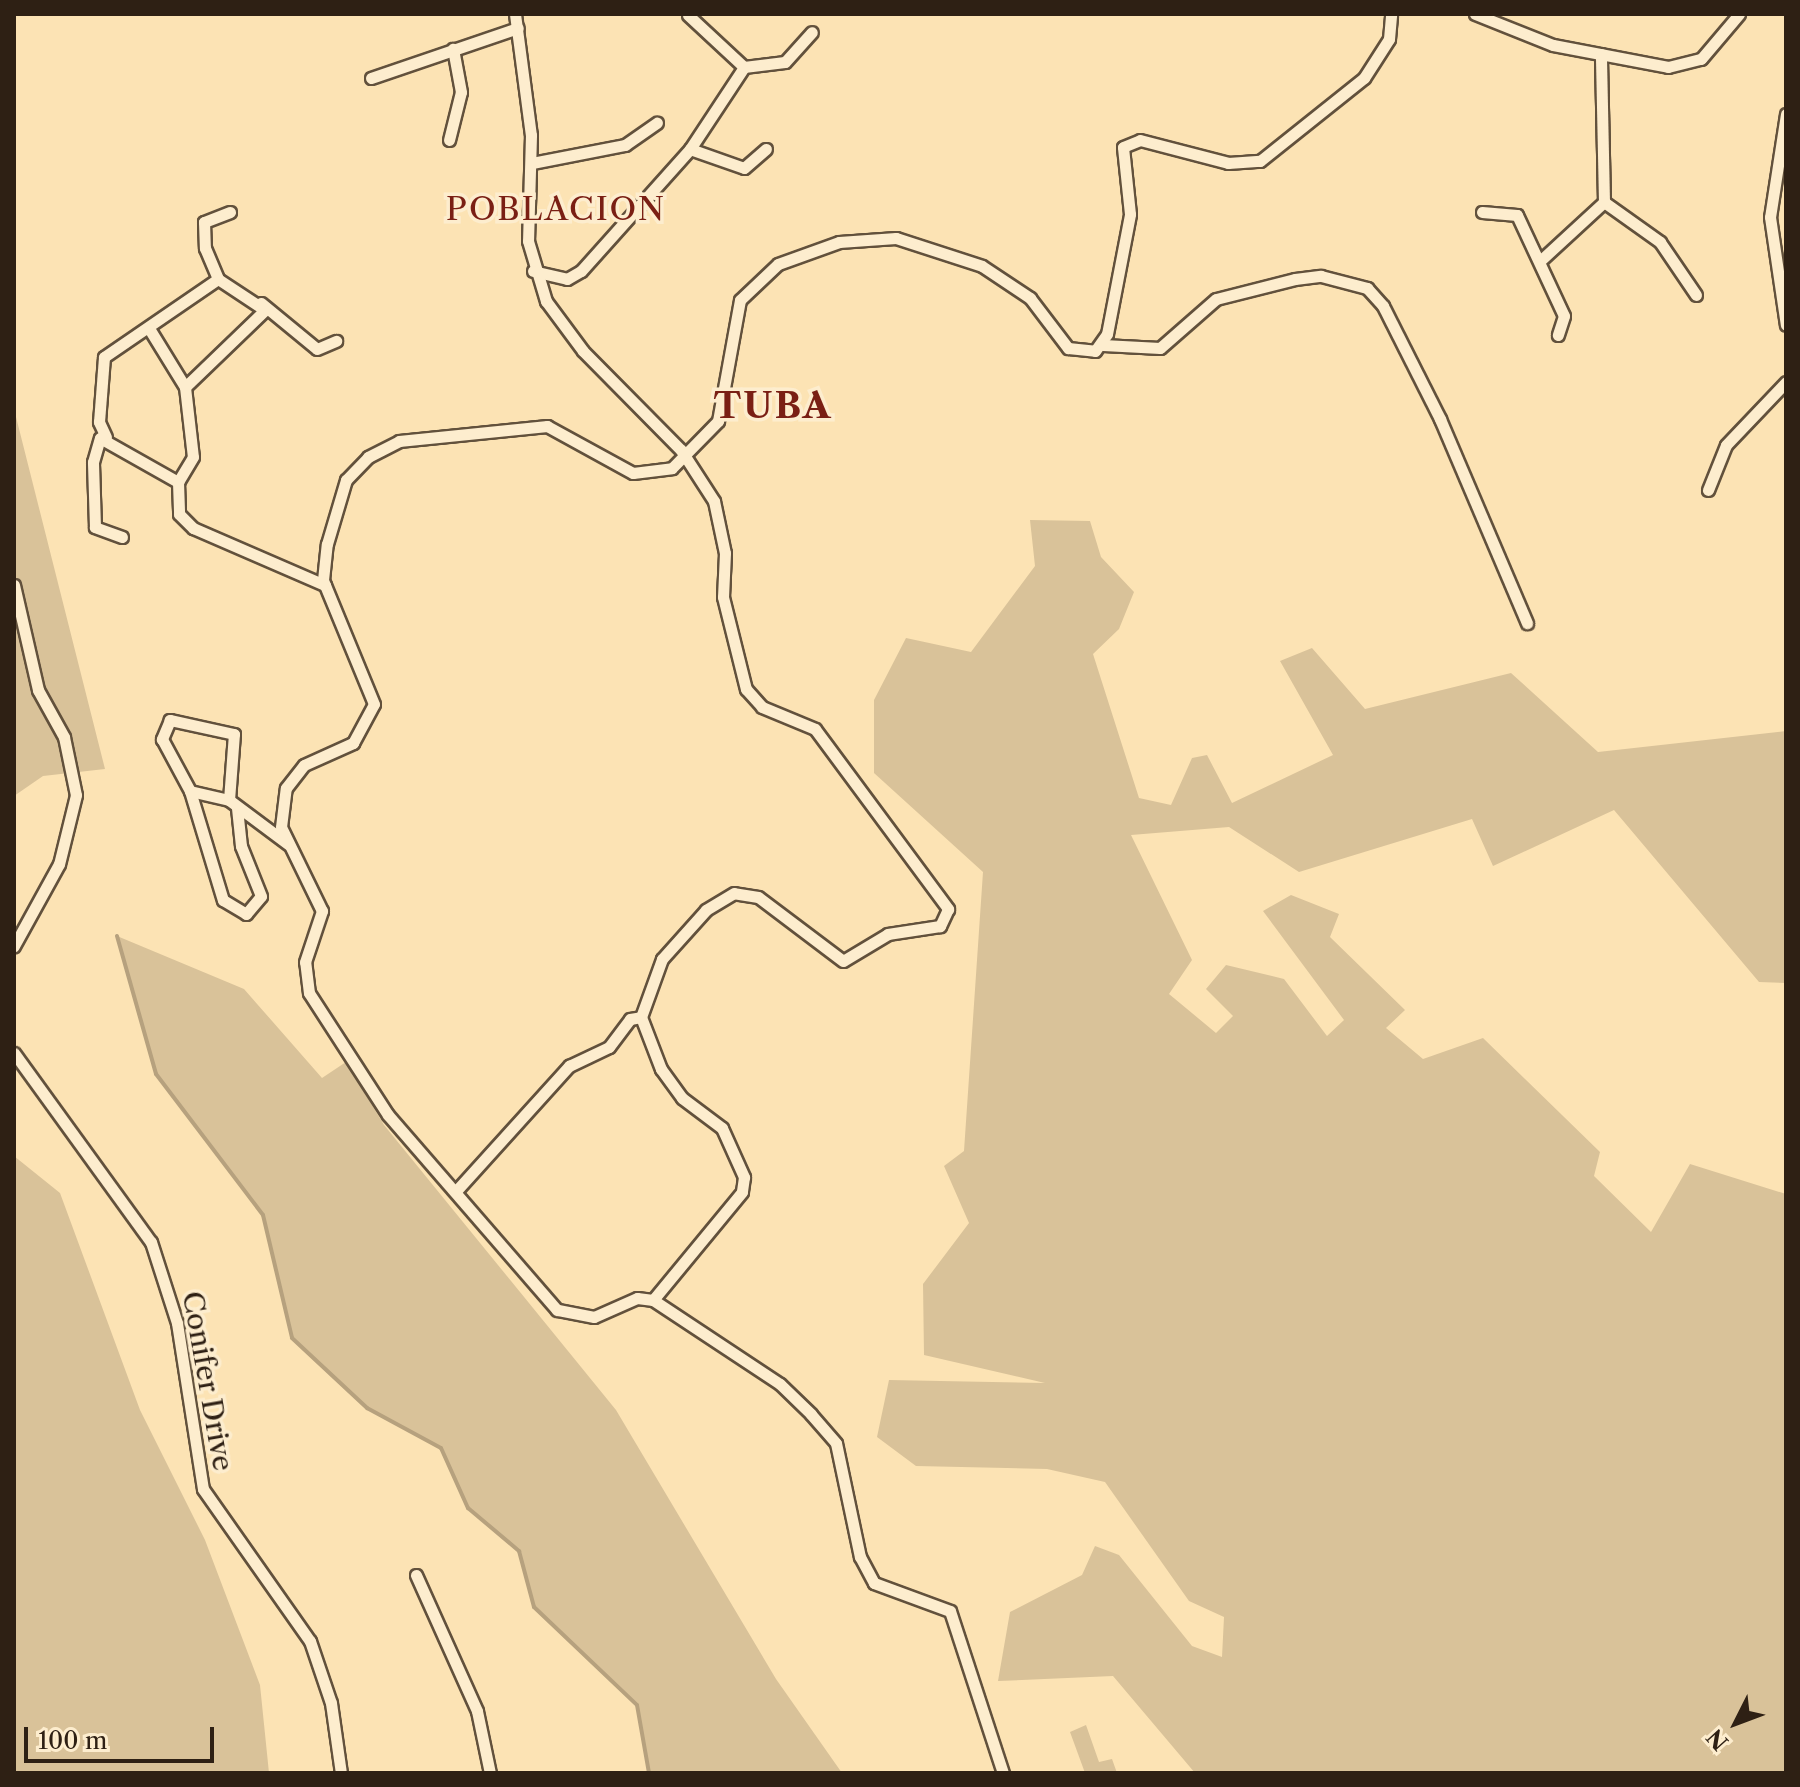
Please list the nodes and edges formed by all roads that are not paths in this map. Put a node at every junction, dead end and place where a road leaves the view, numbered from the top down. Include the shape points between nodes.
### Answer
1 (515, 14) edge
2 (1391, 14) edge
3 (1475, 14) edge
4 (1739, 14) edge
5 (688, 15) edge
6 (518, 28) junction
7 (812, 32) dead end
8 (453, 49) junction
9 (1601, 54) junction
10 (744, 67) junction
11 (371, 78) dead end
12 (1786, 114) edge
13 (657, 123) dead end
14 (449, 140) dead end
15 (690, 149) junction
16 (766, 149) dead end
17 (532, 163) junction
18 (1604, 202) junction
19 (230, 212) dead end
20 (1482, 212) dead end
21 (1541, 260) junction
22 (533, 271) junction
23 (218, 279) junction
24 (1696, 295) dead end
25 (261, 303) junction
26 (1786, 325) edge
27 (150, 330) junction
28 (1558, 335) dead end
29 (336, 341) dead end
30 (1103, 345) junction
31 (1786, 382) edge
32 (185, 387) junction
33 (106, 437) junction
34 (686, 457) junction
35 (178, 482) junction
36 (1708, 490) dead end
37 (122, 537) dead end
38 (14, 585) edge
39 (325, 585) junction
40 (1527, 623) dead end
41 (190, 791) junction
42 (233, 803) junction
43 (288, 844) junction
44 (14, 946) edge
45 (641, 1017) junction
46 (14, 1053) edge
47 (456, 1191) junction
48 (653, 1300) junction
49 (416, 1575) dead end
50 (341, 1773) edge
51 (490, 1773) edge
52 (1003, 1773) edge

1 - 6 street
2 - 30 street via 1389,39 1364,78 1260,161 1228,163 1140,140 1123,147 1130,214
3 - 9 street via 1553,45
4 - 9 street via 1693,64 1647,65
5 - 10 street
6 - 8 street
6 - 17 street
7 - 10 street via 785,62
8 - 11 street
8 - 14 street via 461,92
9 - 18 street
10 - 15 street
12 - 26 street via 1770,217
13 - 17 street via 625,145
15 - 16 street via 744,168
15 - 22 street via 581,271 567,279
17 - 22 street
18 - 21 street
18 - 24 street via 1660,242
19 - 23 street via 210,217 202,229
20 - 21 street via 1517,215
21 - 28 street via 1564,316
22 - 34 street via 568,333
23 - 25 street
23 - 27 street
25 - 29 street via 317,349
25 - 32 street via 263,314
27 - 32 street
27 - 33 street via 104,357 99,422
30 - 34 street via 1084,353 1068,348 1030,298 982,266 896,238 839,242 778,264 740,300 730,327 723,405 712,432
30 - 40 street via 1160,348 1216,299 1295,279 1321,276 1367,288 1383,306 1440,419
31 - 36 street via 1726,445
32 - 35 street via 193,457
33 - 35 street
33 - 37 street via 96,444 93,462 95,527
34 - 39 street via 658,472 633,473 547,426 399,441 368,457 346,480 327,544
34 - 45 street via 719,513 723,597 746,689 762,707 815,729 948,909 940,926 888,934 843,961 758,897 726,895 662,959
35 - 39 street via 187,524
38 - 44 street via 38,690 64,737 76,795 59,864
39 - 43 street via 374,704 353,743 293,775 282,807
41 - 42 street
41 - 42 street via 162,739 164,726 177,718 234,734
41 - 42 street via 223,900 246,914 261,896 241,846
42 - 43 street
43 - 47 street via 320,895 305,962 309,993 388,1115
45 - 47 street via 630,1019 609,1047 569,1066
45 - 48 street via 670,1083 722,1128 744,1165 742,1192
46 - 50 street, Conifer Drive via 151,1242 177,1323 203,1489 310,1641 331,1703
47 - 48 street via 557,1310 594,1317 637,1298
48 - 52 street via 780,1384 836,1443 867,1573 881,1588 950,1611
49 - 51 street via 477,1711

